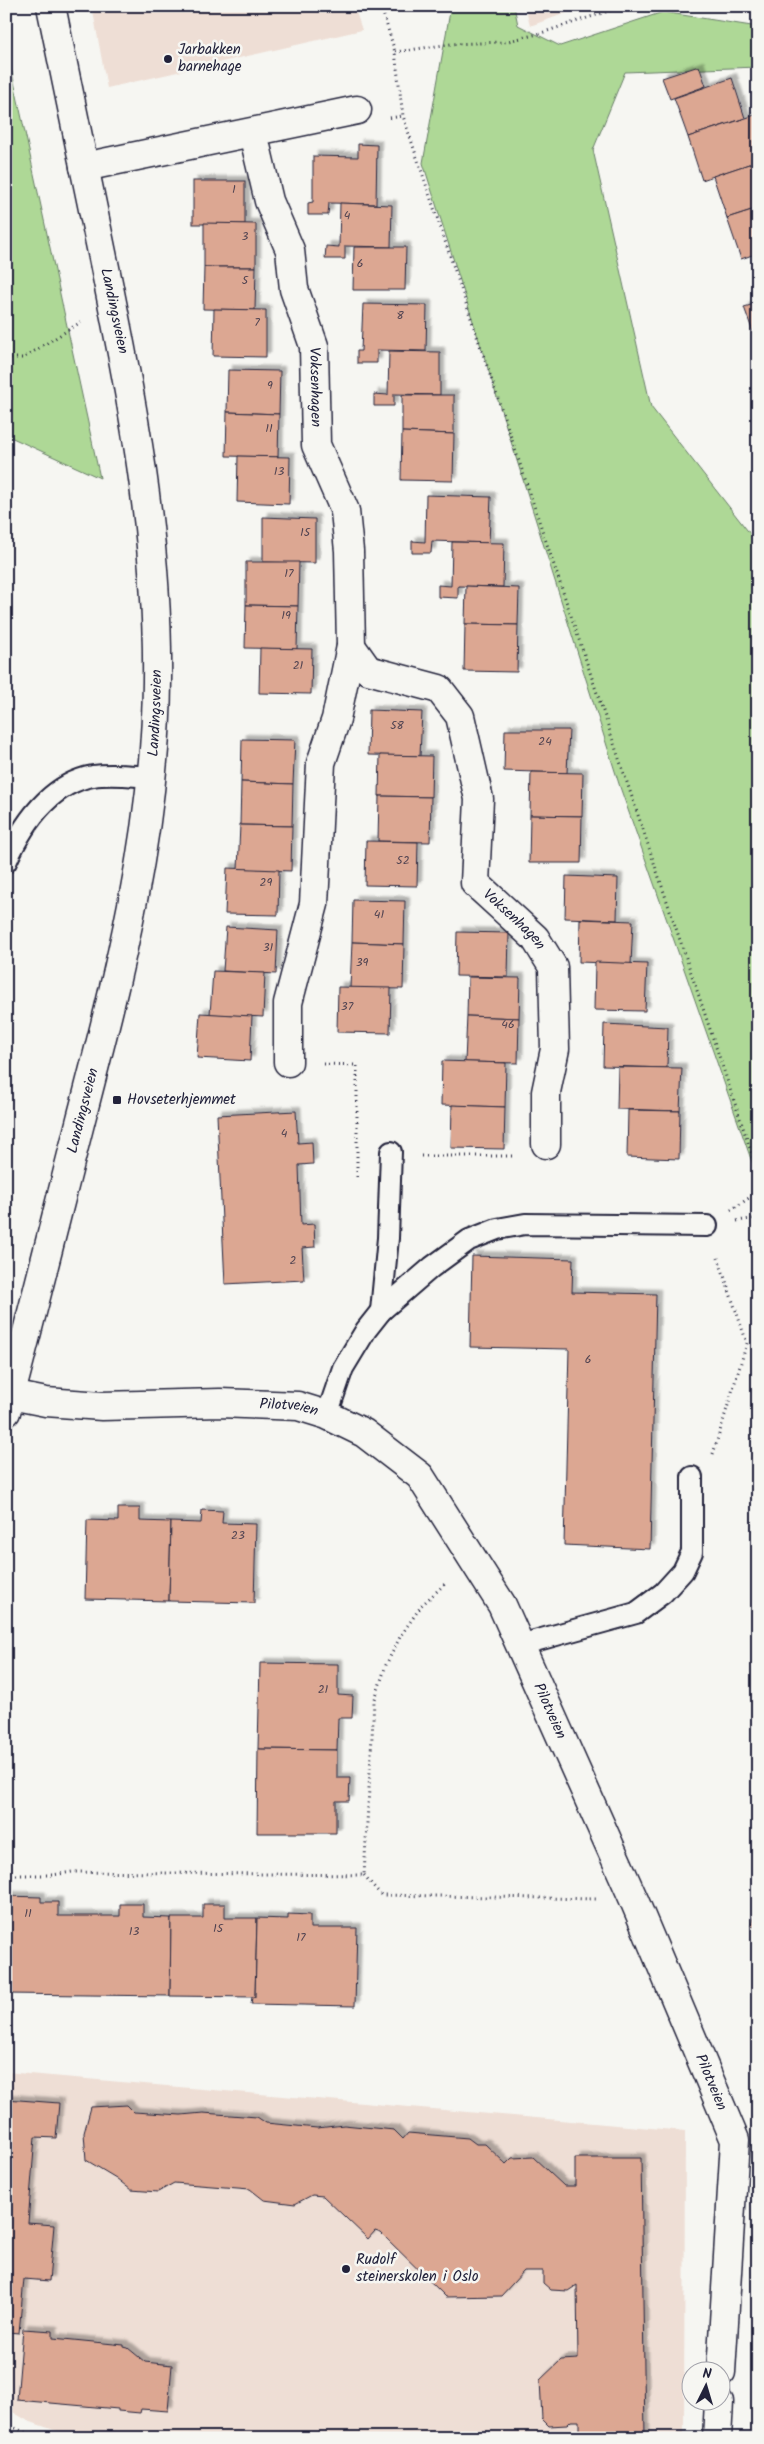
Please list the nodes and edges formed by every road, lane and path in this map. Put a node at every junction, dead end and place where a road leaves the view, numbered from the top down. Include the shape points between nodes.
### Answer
1 (51, 6) edge
2 (381, 6) edge
3 (624, 6) edge
4 (715, 6) edge
5 (758, 8) edge
6 (395, 52) junction
7 (357, 110) dead end
8 (403, 116) junction
9 (386, 118) dead end
10 (253, 132) junction
11 (84, 167) junction
12 (86, 319) dead end
13 (6, 358) edge
14 (351, 646) junction
15 (151, 777) junction
16 (6, 862) edge
17 (288, 1062) joint
18 (546, 1144) dead end
19 (391, 1152) dead end
20 (415, 1156) dead end
21 (496, 1156) dead end
22 (758, 1172) edge
23 (357, 1184) dead end
24 (707, 1226) joint
25 (381, 1311) junction
26 (8, 1404) edge
27 (327, 1416) junction
28 (692, 1477) joint
29 (474, 1561) junction
30 (520, 1644) junction
31 (6, 1875) edge
32 (364, 1875) junction
33 (634, 1900) junction
34 (722, 2362) edge
35 (718, 2412) edge
36 (6, 2424) edge
37 (38, 2438) edge
38 (717, 2438) edge

1 - 11 street, Landingsveien
2 - 6 path
3 - 6 path via 504,42 451,44
4 - 5 path
6 - 8 path
7 - 10 street
8 - 9 path
8 - 22 path
10 - 11 street
10 - 14 street, Voksenhagen via 270,201 290,250 294,289 314,346 316,445 345,511
11 - 15 street, Landingsveien via 124,362 150,526 158,679
12 - 13 path via 23,358
14 - 17 street, Voksenhagen via 336,719 321,763 314,904 288,1003
14 - 18 street, Voksenhagen via 368,670 439,688 460,716 479,799 475,883 535,938 554,967 555,1049 546,1092
15 - 16 lane via 94,776 71,783 49,797 19,832
15 - 26 street, Landingsveien via 146,830 125,941
17 - 23 path via 357,1065
19 - 25 lane
20 - 21 path
24 - 25 lane via 525,1224 497,1229 469,1240
24 - 28 path via 747,1343 712,1457
25 - 27 lane via 343,1368
26 - 27 street, Pilotveien via 264,1403 298,1406
27 - 29 street, Pilotveien via 364,1433 420,1476
28 - 30 lane via 692,1552 683,1571 663,1593 636,1613
29 - 30 street, Pilotveien via 502,1605
29 - 32 path via 422,1605 386,1665 374,1702
30 - 33 street, Pilotveien
31 - 32 path via 72,1872
32 - 33 path via 381,1895
33 - 34 street, Pilotveien via 735,2140
35 - 38 street
36 - 37 path

